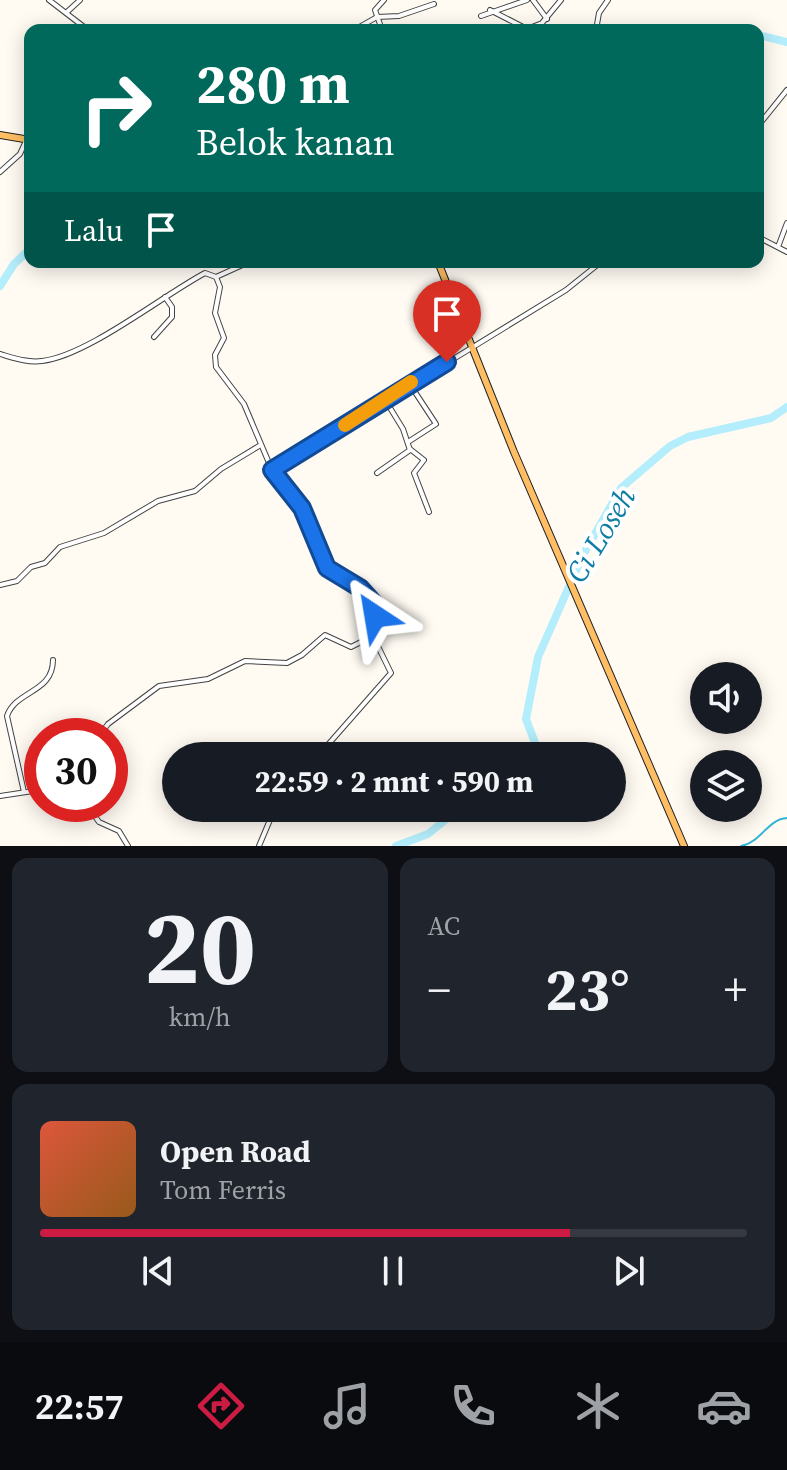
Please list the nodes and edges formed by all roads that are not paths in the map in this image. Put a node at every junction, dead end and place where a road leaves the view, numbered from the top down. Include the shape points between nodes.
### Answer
1 (49, 0) edge
2 (80, 0) edge
3 (384, 0) edge
4 (530, 0) edge
5 (561, 0) edge
6 (608, 0) edge
7 (434, 4) dead end
8 (490, 10) junction
9 (66, 12) junction
10 (481, 16) dead end
11 (377, 17) junction
12 (547, 19) junction
13 (81, 24) edge
14 (365, 24) edge
15 (380, 24) edge
16 (516, 24) edge
17 (536, 24) edge
18 (597, 24) edge
19 (787, 90) edge
20 (764, 119) edge
21 (0, 135) edge
22 (24, 137) edge
23 (24, 146) edge
24 (0, 172) edge
25 (787, 223) edge
26 (764, 240) edge
27 (778, 247) junction
28 (787, 252) edge
29 (236, 268) edge
30 (440, 268) edge
31 (594, 268) edge
32 (216, 277) junction
33 (165, 297) junction
34 (154, 337) dead end
35 (472, 348) junction
36 (0, 354) edge
37 (409, 383) junction
38 (384, 398) junction
39 (408, 442) junction
40 (259, 446) junction
41 (410, 449) junction
42 (272, 470) junction
43 (377, 473) dead end
44 (429, 512) dead end
45 (0, 585) edge
46 (371, 637) junction
47 (53, 660) dead end
48 (116, 718) edge
49 (330, 742) edge
50 (24, 792) joint
51 (0, 796) edge
52 (99, 822) edge
53 (269, 822) edge
54 (128, 846) edge
55 (259, 846) edge
56 (684, 846) edge

1 - 9 street
2 - 9 street
3 - 11 street via 375,10
4 - 8 street
4 - 12 street
5 - 12 street
6 - 18 street
7 - 11 street
8 - 10 street
8 - 16 street
9 - 13 street
11 - 14 street
11 - 15 street
12 - 17 street
19 - 20 street
21 - 22 main road
23 - 24 street
25 - 27 street
26 - 27 street
27 - 28 street
29 - 32 street
30 - 35 main road
31 - 35 street
32 - 33 street via 205,273
32 - 40 street via 220,287 215,313 224,338 215,355 216,367 244,404
33 - 34 street via 172,317
33 - 36 street via 47,361
35 - 37 street
35 - 56 main road
37 - 38 street
37 - 39 street via 436,424
38 - 39 street
38 - 42 street
39 - 41 street
40 - 42 street
40 - 45 street via 195,491 158,501 104,533 60,547 17,581
41 - 43 street
41 - 44 street via 424,460 414,473
42 - 46 street via 302,508 327,568 372,598 377,607
46 - 48 street via 351,647 325,635 287,663 245,661 208,679 159,686
46 - 49 street via 391,673
47 - 50 street via 46,682 16,702 7,716
50 - 51 street
52 - 54 street via 119,831
53 - 55 street

